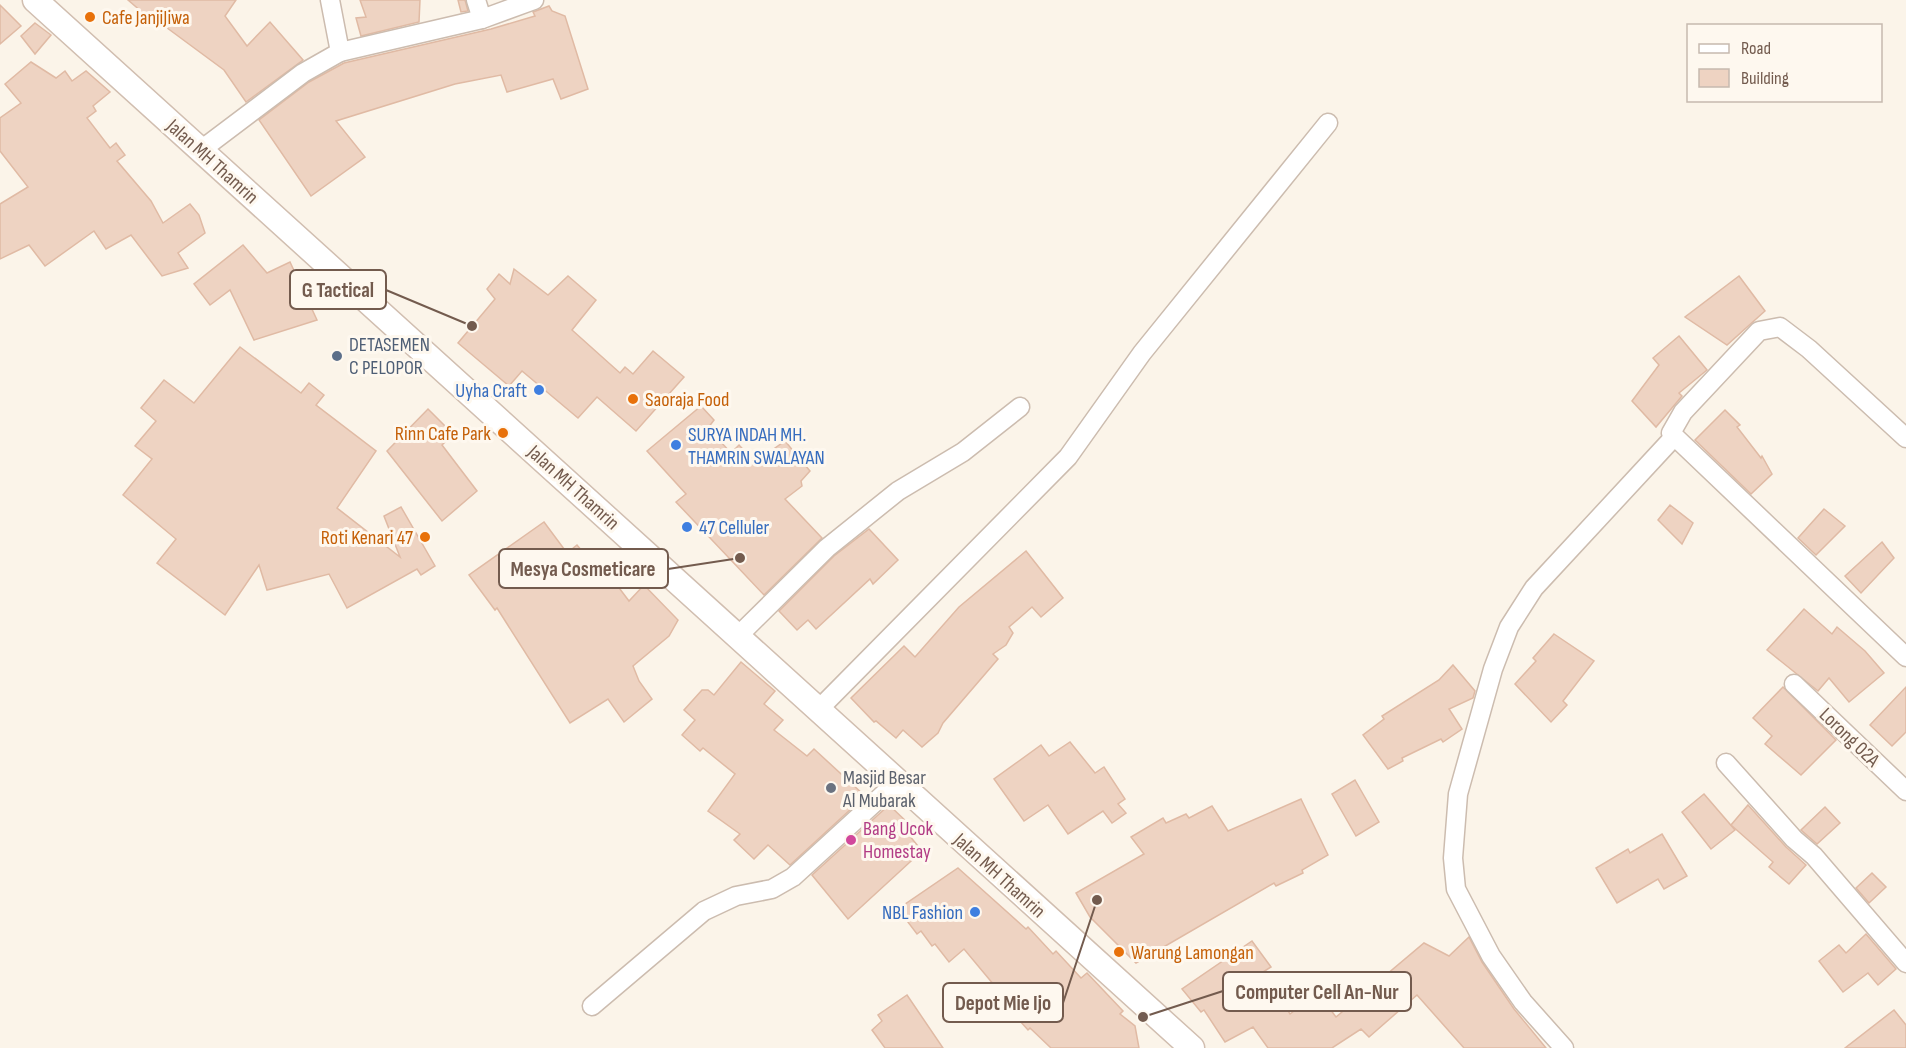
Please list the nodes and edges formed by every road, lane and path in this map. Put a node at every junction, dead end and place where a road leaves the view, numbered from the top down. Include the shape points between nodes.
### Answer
1 (35, 0) edge
2 (330, 0) edge
3 (476, 0) edge
4 (534, 0) edge
5 (482, 19) junction
6 (340, 52) junction
7 (1328, 123) dead end
8 (201, 150) junction
9 (1020, 407) dead end
10 (1673, 438) junction
11 (1906, 438) edge
12 (738, 636) junction
13 (1906, 657) edge
14 (1794, 684) dead end
15 (818, 710) junction
16 (1726, 763) dead end
17 (897, 782) junction
18 (1906, 791) edge
19 (1906, 963) edge
20 (592, 1006) dead end
21 (1192, 1048) edge
22 (1564, 1048) edge

1 - 8 main road, Jalan MH Thamrin
2 - 6 street
3 - 5 street
4 - 5 street
5 - 6 street
6 - 8 street via 303,73
7 - 15 street via 1142,353 1068,457
8 - 12 main road, Jalan MH Thamrin
9 - 12 street via 963,453 898,491 836,541
10 - 11 street via 1672,429 1683,412 1759,331 1772,327 1780,327 1809,348
10 - 13 street
10 - 22 street via 1534,588 1509,627 1493,669 1458,795 1453,875 1456,890 1523,1002
12 - 15 main road, Jalan MH Thamrin
14 - 18 street, Lorong 02A
15 - 17 main road, Jalan MH Thamrin
16 - 19 street via 1814,856
17 - 20 street via 793,877 772,889 736,896 704,911
17 - 21 main road, Jalan MH Thamrin

